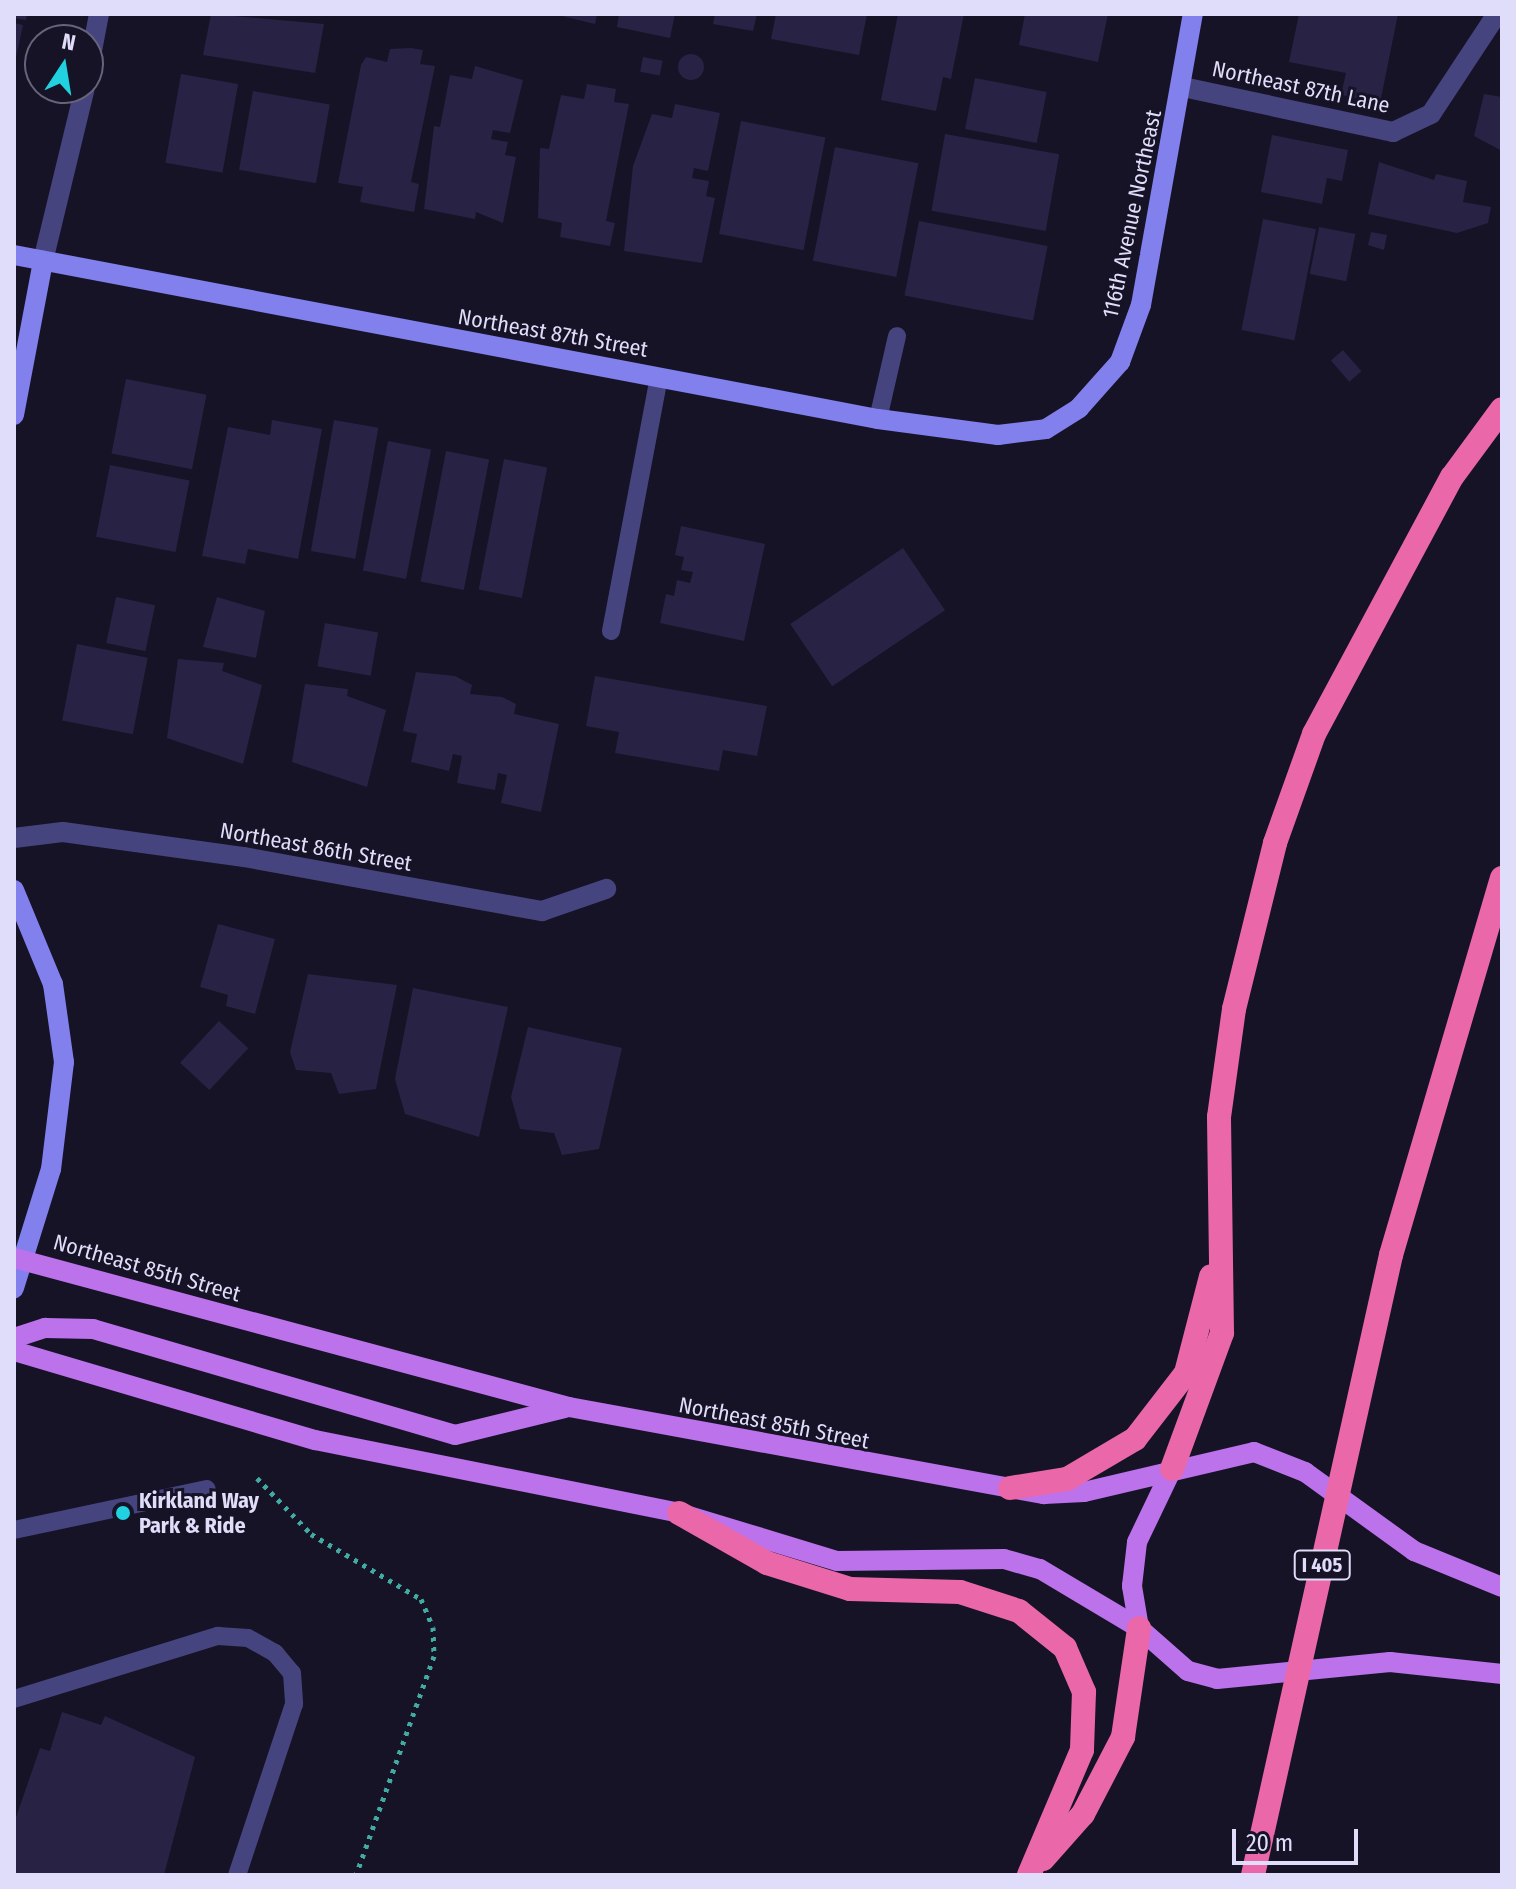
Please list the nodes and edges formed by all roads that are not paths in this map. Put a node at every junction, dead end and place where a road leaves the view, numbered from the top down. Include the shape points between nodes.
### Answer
1 (1193, 14) edge
2 (1497, 14) edge
3 (1183, 87) junction
4 (81, 104) edge
5 (14, 255) edge
6 (43, 261) junction
7 (897, 336) dead end
8 (659, 377) junction
9 (1079, 408) joint
10 (1502, 409) edge
11 (14, 415) edge
12 (878, 419) junction
13 (611, 631) dead end
14 (14, 838) edge
15 (1502, 878) edge
16 (606, 889) dead end
17 (14, 890) edge
18 (1222, 1223) junction
19 (20, 1258) edge
20 (14, 1288) edge
21 (14, 1338) edge
22 (14, 1351) edge
23 (569, 1407) junction
24 (1172, 1469) junction
25 (1010, 1488) junction
26 (207, 1489) dead end
27 (679, 1513) junction
28 (14, 1530) edge
29 (1502, 1587) edge
30 (1139, 1628) junction
31 (1502, 1674) edge
32 (14, 1699) edge
33 (1030, 1873) edge
34 (237, 1875) edge
35 (1253, 1875) edge

1 - 3 street, 116th Avenue Northeast
2 - 3 street, Northeast 87th Lane via 1431,114 1393,132
3 - 9 street, 116th Avenue Northeast via 1141,305 1120,362
4 - 6 street
5 - 6 street, Northeast 87th Street
6 - 8 street, Northeast 87th Street
6 - 11 street
7 - 12 lane
8 - 12 street, Northeast 87th Street
8 - 13 lane
9 - 12 street, Northeast 87th Street via 1046,429 998,435
10 - 18 highway via 1452,477 1314,734 1275,843 1234,1009 1219,1117
14 - 16 street, Northeast 86th Street via 63,832 244,857 542,911
15 - 35 highway, I 405, bridge via 1391,1255
17 - 19 street via 53,984 64,1062 51,1169
18 - 24 highway via 1222,1333
18 - 25 highway via 1201,1328 1186,1373 1164,1407 1103,1461 1067,1479
19 - 20 street
19 - 23 main road, Northeast 85th Street
21 - 23 main road via 45,1328 93,1329 455,1435
22 - 27 main road via 423,1466
23 - 25 main road, Northeast 85th Street
24 - 25 main road, Northeast 85th Street via 1084,1492
24 - 29 main road, Northeast 85th Street via 1229,1453 1285,1460 1414,1551
24 - 30 main road via 1137,1542 1132,1586
26 - 28 lane
27 - 30 main road via 837,1561 1004,1559 1040,1569
27 - 33 highway via 767,1563 850,1589 960,1592 1019,1611 1065,1648 1084,1692 1082,1750
30 - 31 main road via 1188,1671 1217,1679 1390,1662
30 - 33 highway via 1123,1737 1083,1814
32 - 34 lane via 218,1636 248,1638 275,1653 292,1673 294,1704

